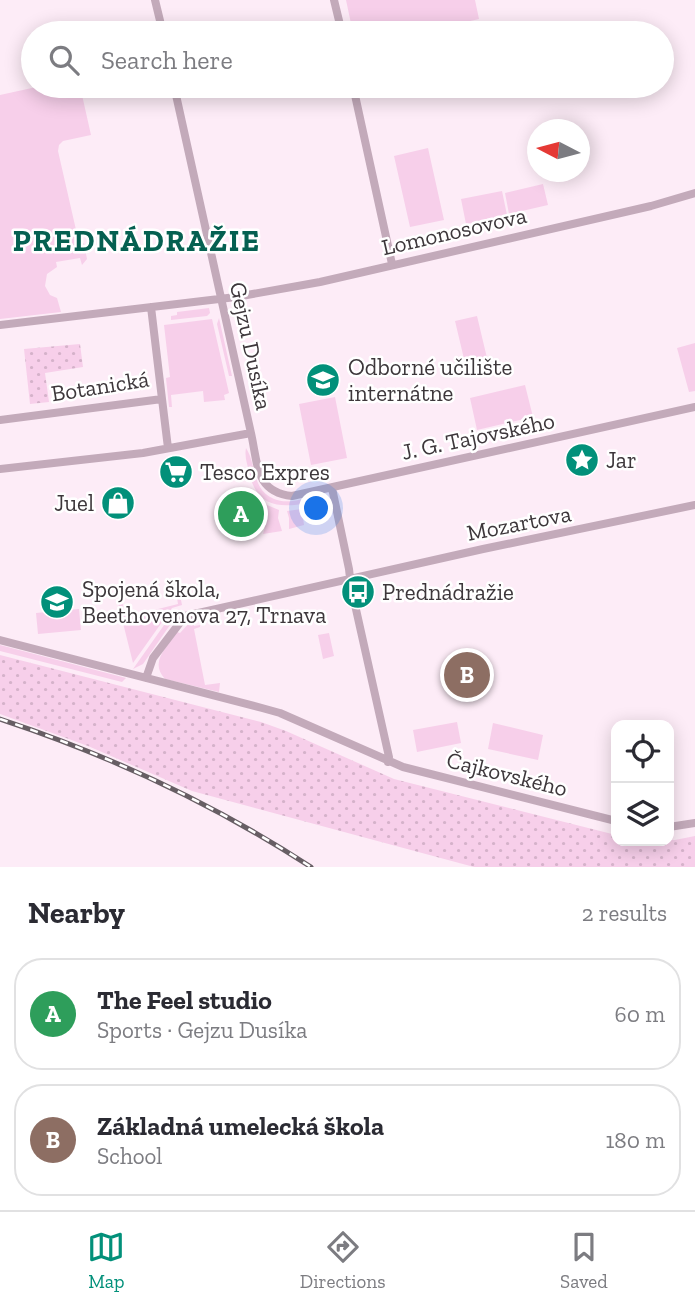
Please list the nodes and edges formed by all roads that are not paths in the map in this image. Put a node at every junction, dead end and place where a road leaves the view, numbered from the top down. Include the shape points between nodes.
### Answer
1 (155, 0) edge
2 (334, 0) edge
3 (160, 21) edge
4 (338, 21) edge
5 (177, 98) edge
6 (356, 98) edge
7 (695, 193) edge
8 (392, 264) junction
9 (220, 299) junction
10 (152, 307) junction
11 (0, 325) edge
12 (162, 400) junction
13 (695, 407) edge
14 (0, 420) edge
15 (251, 433) junction
16 (168, 448) junction
17 (0, 469) edge
18 (332, 488) junction
19 (269, 489) joint
20 (695, 505) edge
21 (350, 578) junction
22 (0, 640) edge
23 (146, 678) junction
24 (384, 737) junction
25 (376, 756) junction
26 (388, 762) junction
27 (611, 820) edge
28 (695, 823) edge
29 (674, 826) edge

1 - 3 street
2 - 4 street
5 - 9 street, Gejzu Dusíka
6 - 8 street
7 - 8 street, Lomonosovova
8 - 9 street, Lomonosovova
9 - 10 street
9 - 15 street, Gejzu Dusíka
10 - 11 street
10 - 12 street, Botanická
12 - 14 street, Botanická
12 - 16 street
13 - 18 street, J. G. Tajovského
15 - 16 street
15 - 19 street, Gejzu Dusíka via 261,476
16 - 17 street
18 - 19 street, J. G. Tajovského via 292,496
18 - 21 street
20 - 21 street, Mozartova
21 - 23 street, Mozartova via 182,618 153,658
21 - 24 street
22 - 23 street, Čajkovského
23 - 25 street, Čajkovského via 280,713
24 - 25 street
24 - 26 street
25 - 26 street, Čajkovského
26 - 27 street, Čajkovského
28 - 29 street

